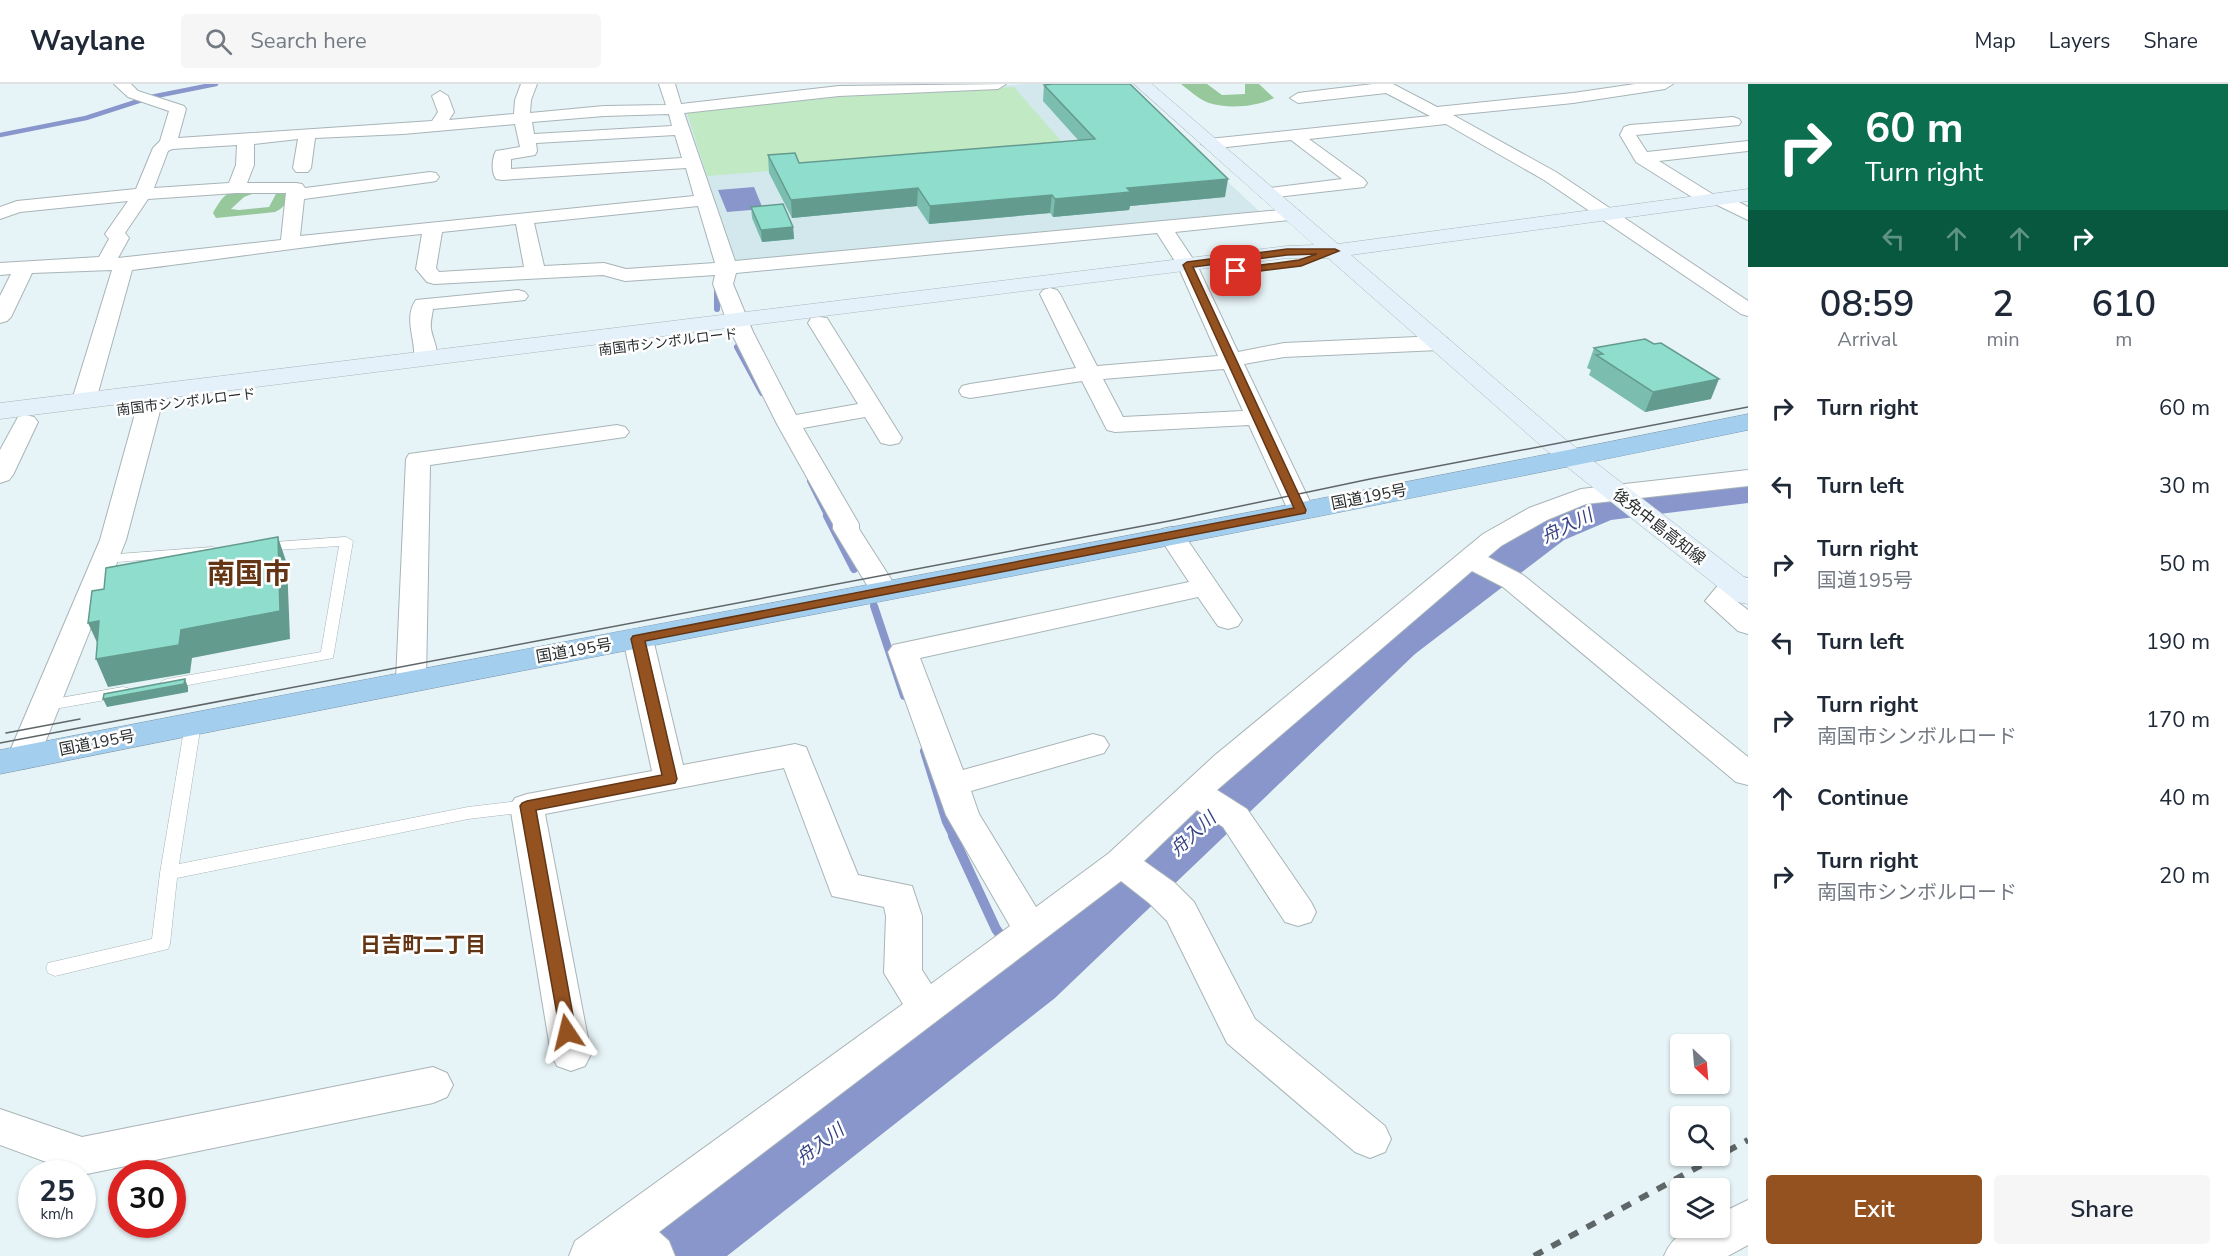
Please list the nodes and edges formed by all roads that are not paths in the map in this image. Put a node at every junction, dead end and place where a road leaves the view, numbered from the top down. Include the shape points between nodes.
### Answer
1 (122, 84) edge
2 (529, 84) edge
3 (667, 84) edge
4 (998, 84) edge
5 (1142, 84) edge
6 (1665, 84) edge
7 (1385, 86) edge
8 (1634, 86) edge
9 (440, 96) dead end
10 (1298, 98) dead end
11 (676, 109) junction
12 (1441, 115) junction
13 (523, 118) junction
14 (1740, 119) edge
15 (438, 125) junction
16 (683, 130) junction
17 (307, 133) junction
18 (1294, 135) junction
19 (527, 139) junction
20 (246, 140) junction
21 (168, 144) junction
22 (1209, 144) junction
23 (1748, 146) edge
24 (1642, 158) junction
25 (693, 162) junction
26 (302, 168) dead end
27 (430, 177) dead end
28 (236, 189) junction
29 (1267, 193) junction
30 (143, 194) junction
31 (295, 195) junction
32 (1748, 195) edge
33 (1714, 199) junction
34 (706, 200) junction
35 (0, 213) edge
36 (1602, 213) junction
37 (1748, 214) edge
38 (1292, 215) junction
39 (524, 218) junction
40 (434, 227) junction
41 (1164, 228) junction
42 (291, 243) junction
43 (1335, 251) junction
44 (114, 264) junction
45 (25, 267) junction
46 (727, 268) junction
47 (0, 269) edge
48 (1190, 271) junction
49 (536, 272) junction
50 (1748, 293) edge
51 (1050, 294) junction
52 (1726, 295) junction
53 (518, 296) dead end
54 (1748, 310) edge
55 (0, 317) edge
56 (819, 323) junction
57 (740, 326) junction
58 (1439, 343) junction
59 (425, 358) junction
60 (1231, 361) junction
61 (1091, 373) junction
62 (970, 391) dead end
63 (151, 399) junction
64 (84, 400) junction
65 (870, 409) junction
66 (0, 411) edge
67 (1258, 417) junction
68 (26, 422) junction
69 (1748, 422) edge
70 (789, 424) junction
71 (0, 425) edge
72 (617, 432) dead end
73 (890, 438) dead end
74 (1571, 458) junction
75 (0, 475) edge
76 (1748, 478) edge
77 (1625, 501) junction
78 (1300, 510) junction
79 (1171, 536) junction
80 (105, 559) junction
81 (1471, 559) junction
82 (1206, 587) junction
83 (1743, 588) edge
84 (884, 590) junction
85 (1228, 620) dead end
86 (1748, 625) edge
87 (638, 639) junction
88 (411, 680) junction
89 (155, 686) edge
90 (132, 690) edge
91 (43, 706) junction
92 (193, 724) junction
93 (1093, 744) dead end
94 (12, 760) edge
95 (1748, 774) edge
96 (670, 779) junction
97 (952, 786) junction
98 (1195, 792) junction
99 (527, 806) junction
100 (1121, 862) junction
101 (169, 873) junction
102 (1298, 912) dead end
103 (1031, 930) junction
104 (55, 968) dead end
105 (927, 1008) junction
106 (572, 1054) dead end
107 (433, 1085) dead end
108 (0, 1127) edge
109 (1370, 1139) dead end
110 (1748, 1221) edge
111 (640, 1244) edge
112 (591, 1256) edge
113 (1686, 1256) edge

1 - 21 street via 130,92 179,110
2 - 13 street via 522,93
3 - 11 street
4 - 11 street via 839,91
5 - 22 street, 後免中島高知線
6 - 8 street
7 - 10 street
7 - 12 street
8 - 12 street
9 - 15 street via 446,112
11 - 13 street
11 - 16 street
12 - 18 street
12 - 36 street via 1550,176
13 - 15 street
13 - 19 street
14 - 24 street via 1630,130 1628,135
15 - 17 street
16 - 19 street
16 - 25 street
17 - 20 street
17 - 26 street
18 - 22 street
18 - 29 street via 1358,183
19 - 25 street via 530,151 502,155 502,175
20 - 21 street
20 - 28 street via 245,165
21 - 30 street via 161,148
22 - 29 street, 後免中島高知線
23 - 24 street
24 - 33 street
25 - 34 street
27 - 31 street
28 - 30 street
28 - 31 street via 296,188
29 - 38 street, 後免中島高知線
30 - 35 street via 17,207
30 - 44 street via 115,234 119,238
31 - 42 street
32 - 33 street
33 - 36 street
33 - 37 street
34 - 39 street
34 - 46 street
36 - 43 street
36 - 52 street
38 - 41 street
38 - 43 street, 後免中島高知線
39 - 40 street
39 - 49 street
40 - 42 street
40 - 49 street via 426,269 434,278
41 - 46 street
41 - 48 street
42 - 44 street
43 - 48 street, 南国市シンボルロード via 1287,252
43 - 48 street, 南国市シンボルロード via 1301,263
43 - 58 street, 後免中島高知線
44 - 45 street
44 - 64 street
45 - 47 street
45 - 55 street
46 - 49 street via 625,275 604,268
46 - 57 street via 723,284
48 - 51 street, 南国市シンボルロード
48 - 57 street, 南国市シンボルロード
48 - 60 street
50 - 52 street
51 - 56 street, 南国市シンボルロード
51 - 61 street
52 - 54 street
53 - 59 street via 423,304 420,329 426,346
56 - 57 street, 南国市シンボルロード
56 - 65 street
57 - 59 street, 南国市シンボルロード
57 - 63 street, 南国市シンボルロード
57 - 70 street
58 - 60 street via 1284,350
58 - 74 street, 後免中島高知線
59 - 63 street, 南国市シンボルロード
60 - 61 street
60 - 67 street
61 - 62 street
61 - 67 street via 1115,425
63 - 64 street, 南国市シンボルロード
63 - 68 street, 南国市シンボルロード
63 - 80 street
64 - 66 street, 南国市シンボルロード
65 - 70 street
65 - 73 street
67 - 78 street
68 - 71 street, 南国市シンボルロード
68 - 75 street
69 - 74 highway, 国道195号
70 - 84 street
72 - 88 street via 418,459
74 - 77 street, 後免中島高知線
74 - 78 highway, 国道195号
76 - 77 street
77 - 81 street via 1581,497 1538,514 1492,540
77 - 83 street, 後免中島高知線
78 - 79 highway, 国道195号
79 - 82 street
79 - 84 highway, 国道195号
80 - 89 lane via 346,541 328,655
80 - 91 street
81 - 95 street via 1513,581
81 - 98 street
82 - 85 street
82 - 97 street via 903,652
83 - 86 street via 1719,601
84 - 87 highway, 国道195号
87 - 88 highway, 国道195号
87 - 96 street
88 - 92 highway, 国道195号
90 - 91 lane
91 - 94 street
92 - 94 highway, 国道195号
92 - 101 lane
93 - 97 street
96 - 99 street
96 - 105 street via 795,755 845,886 900,896 904,916 903,973
97 - 103 street via 963,815
98 - 100 street
98 - 102 street via 1235,818
99 - 101 lane via 468,813
99 - 106 street
100 - 103 street
100 - 109 street via 1180,912 1240,1031
101 - 104 lane via 161,944
103 - 105 street
105 - 111 street
107 - 108 street via 82,1156
110 - 113 street
111 - 112 street

